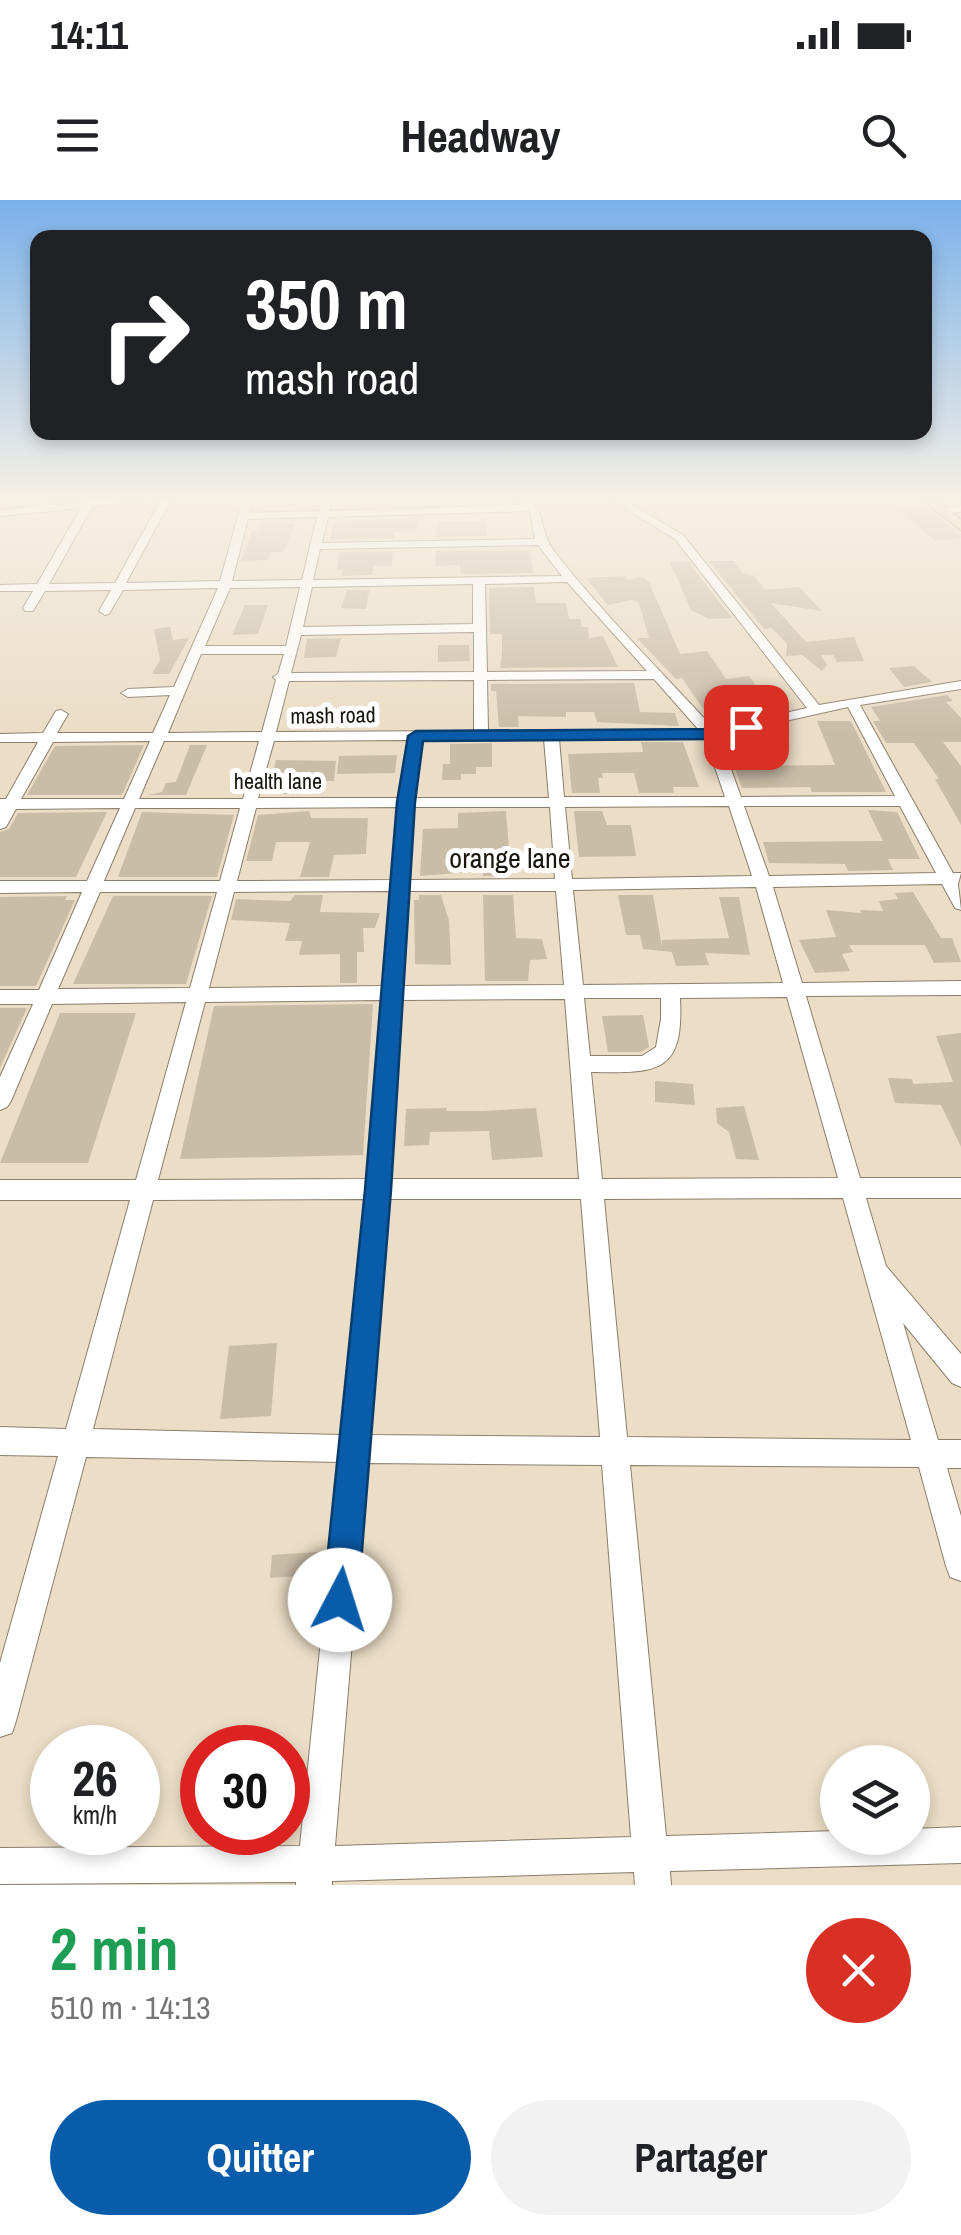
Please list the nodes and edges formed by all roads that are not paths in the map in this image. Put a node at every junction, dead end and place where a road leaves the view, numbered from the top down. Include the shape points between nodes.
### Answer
1 (48, 577) edge
2 (125, 577) edge
3 (227, 577) edge
4 (308, 577) edge
5 (710, 577) edge
6 (570, 579) joint
7 (479, 581) junction
8 (306, 583) junction
9 (225, 585) junction
10 (120, 586) junction
11 (0, 588) edge
12 (42, 588) junction
13 (29, 608) dead end
14 (105, 612) dead end
15 (480, 628) junction
16 (292, 641) junction
17 (195, 650) junction
18 (658, 675) junction
19 (480, 676) junction
20 (280, 677) junction
21 (954, 686) edge
22 (177, 691) junction
23 (128, 693) dead end
24 (852, 702) junction
25 (961, 704) edge
26 (817, 712) junction
27 (62, 714) dead end
28 (481, 734) junction
29 (711, 734) junction
30 (551, 735) junction
31 (416, 736) junction
32 (0, 738) edge
33 (48, 738) junction
34 (158, 738) junction
35 (264, 738) junction
36 (906, 801) junction
37 (406, 802) junction
38 (556, 802) junction
39 (735, 802) junction
40 (246, 803) junction
41 (5, 804) edge
42 (129, 804) junction
43 (0, 824) edge
44 (954, 878) edge
45 (763, 882) junction
46 (224, 885) junction
47 (401, 885) junction
48 (564, 885) junction
49 (0, 887) edge
50 (92, 887) junction
51 (961, 904) edge
52 (961, 988) edge
53 (791, 990) junction
54 (670, 992) junction
55 (574, 993) junction
56 (391, 995) junction
57 (0, 997) edge
58 (44, 998) junction
59 (194, 998) junction
60 (580, 1064) junction
61 (0, 1101) edge
62 (850, 1188) junction
63 (961, 1188) edge
64 (591, 1189) junction
65 (0, 1190) edge
66 (143, 1190) junction
67 (378, 1190) junction
68 (873, 1266) junction
69 (961, 1374) edge
70 (0, 1441) edge
71 (74, 1445) junction
72 (354, 1449) junction
73 (614, 1452) junction
74 (928, 1454) junction
75 (961, 1454) edge
76 (961, 1566) edge
77 (0, 1721) edge
78 (961, 1844) edge
79 (0, 1866) edge
80 (652, 1868) edge
81 (315, 1874) edge

1 - 12 street
2 - 10 street
3 - 9 street
4 - 8 street
5 - 26 street
6 - 7 street
6 - 18 street
7 - 8 street
7 - 15 street
8 - 9 street
8 - 16 street
9 - 10 street
9 - 17 street
10 - 12 street
10 - 14 street
11 - 12 street
12 - 13 street
15 - 16 street
15 - 19 street
16 - 17 street
16 - 20 street
17 - 22 street
18 - 19 street
18 - 29 street
19 - 20 street
19 - 28 street
20 - 35 street
21 - 24 street, mash road
21 - 25 street
22 - 23 street
22 - 34 street
24 - 26 street, mash road
24 - 36 street
26 - 29 street, mash road
27 - 33 street
28 - 30 street, mash road
28 - 31 street, mash road
29 - 30 street, mash road
29 - 39 street
30 - 38 street
31 - 35 street, mash road
31 - 37 street
32 - 33 street, mash road
33 - 34 street, mash road
33 - 41 street
34 - 35 street, mash road
34 - 42 street
35 - 40 street
36 - 39 street, health lane
36 - 44 street
37 - 38 street, health lane
37 - 40 street, health lane
37 - 47 street
38 - 39 street, health lane
38 - 48 street
39 - 45 street
40 - 42 street, health lane
40 - 46 street
41 - 42 street, health lane
41 - 43 street
42 - 50 street
44 - 45 street, orange lane
44 - 51 street
45 - 48 street, orange lane
45 - 53 street
46 - 47 street, orange lane
46 - 50 street, orange lane
46 - 59 street
47 - 48 street, orange lane
47 - 56 street
48 - 55 street
49 - 50 street, orange lane
50 - 58 street
52 - 53 street
53 - 54 street
53 - 62 street
54 - 55 street
54 - 60 street via 672,1034 663,1056 647,1063
55 - 56 street
55 - 60 street
56 - 59 street
56 - 67 street
57 - 58 street
58 - 59 street
58 - 61 street
59 - 66 street
60 - 64 street
62 - 63 street
62 - 64 street
62 - 68 street
64 - 67 street
64 - 73 street
65 - 66 street
66 - 67 street
66 - 71 street
67 - 72 street
68 - 69 street
68 - 74 street
70 - 71 street
71 - 72 street
71 - 77 street
72 - 73 street
72 - 81 street
73 - 74 street
73 - 80 street
74 - 75 street
74 - 76 street
78 - 80 street
79 - 81 street
80 - 81 street

